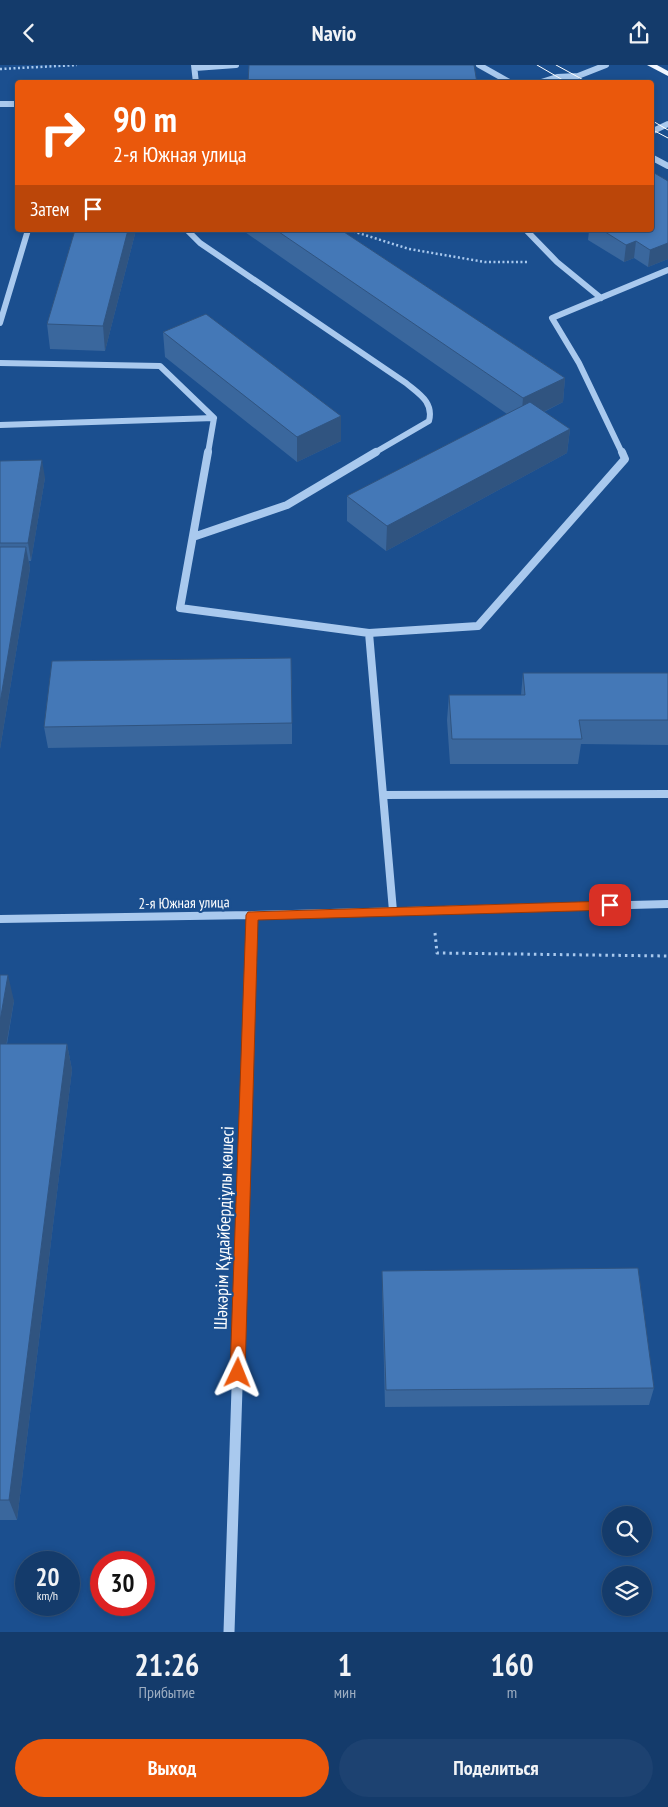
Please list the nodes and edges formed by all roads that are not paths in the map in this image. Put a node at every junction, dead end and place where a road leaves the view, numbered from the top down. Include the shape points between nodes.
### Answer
1 (236, 65) edge
2 (479, 65) edge
3 (606, 65) edge
4 (651, 65) edge
5 (194, 67) edge
6 (668, 74) edge
7 (196, 80) edge
8 (506, 80) edge
9 (548, 80) edge
10 (0, 104) edge
11 (15, 104) edge
12 (668, 124) edge
13 (654, 131) edge
14 (654, 159) edge
15 (668, 167) edge
16 (27, 232) edge
17 (189, 232) edge
18 (528, 232) edge
19 (668, 270) edge
20 (4, 298) edge
21 (601, 298) junction
22 (0, 323) edge
23 (0, 363) edge
24 (214, 418) junction
25 (0, 425) edge
26 (193, 537) junction
27 (369, 633) junction
28 (668, 794) edge
29 (383, 795) junction
30 (668, 904) edge
31 (393, 911) junction
32 (252, 915) junction
33 (0, 919) edge
34 (229, 1632) edge

1 - 5 street
2 - 8 street
3 - 9 street via 578,77
4 - 6 main road
5 - 7 lane
10 - 11 street
12 - 13 street
14 - 15 street
16 - 20 street
17 - 26 street via 200,243 406,383 432,408 429,421 287,505
18 - 21 street via 557,262
19 - 21 street
20 - 22 street
21 - 27 street via 552,318 579,363 624,459 478,626
23 - 24 street via 160,366
24 - 25 street
24 - 26 street
26 - 27 street via 180,608
27 - 29 street
28 - 29 street
29 - 31 street
30 - 31 street, 2-я Южная улица
31 - 32 street, 2-я Южная улица
32 - 33 street, 2-я Южная улица
32 - 34 street, Шәкәрім Құдайбердіұлы көшесі

